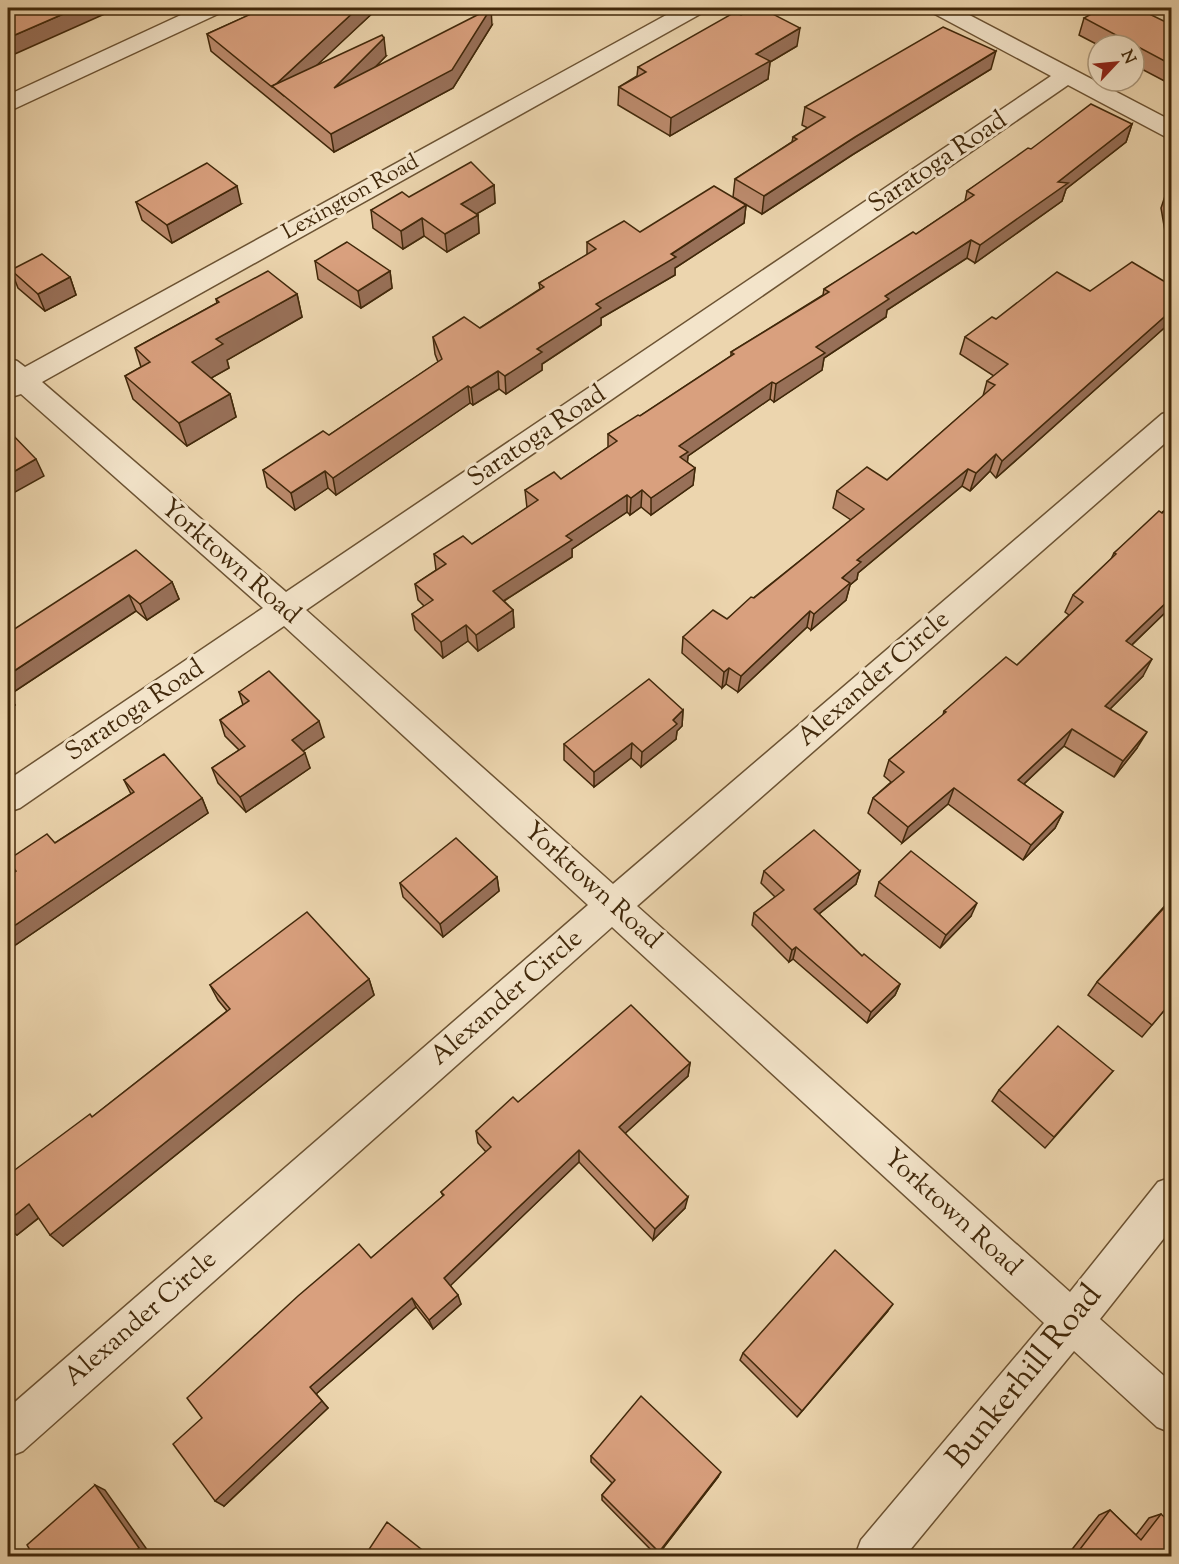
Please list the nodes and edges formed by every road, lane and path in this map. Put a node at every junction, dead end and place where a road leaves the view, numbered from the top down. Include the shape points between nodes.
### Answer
1 (212, 8) edge
2 (694, 8) edge
3 (941, 8) edge
4 (1066, 76) junction
5 (8, 103) edge
6 (1172, 131) edge
7 (13, 379) edge
8 (1172, 421) edge
9 (284, 609) junction
10 (8, 798) edge
11 (613, 905) junction
12 (1172, 1196) edge
13 (1072, 1322) junction
14 (1172, 1412) edge
15 (8, 1436) edge
16 (877, 1557) edge

1 - 5 street
2 - 7 street, Lexington Road
3 - 4 street
4 - 6 street
4 - 9 street, Saratoga Road
7 - 9 street, Yorktown Road
8 - 11 street, Alexander Circle
9 - 10 street, Saratoga Road
9 - 11 street, Yorktown Road
11 - 13 street, Yorktown Road
11 - 15 street, Alexander Circle
12 - 13 street, Bunkerhill Road
13 - 14 street, Yorktown Road
13 - 16 street, Bunkerhill Road

